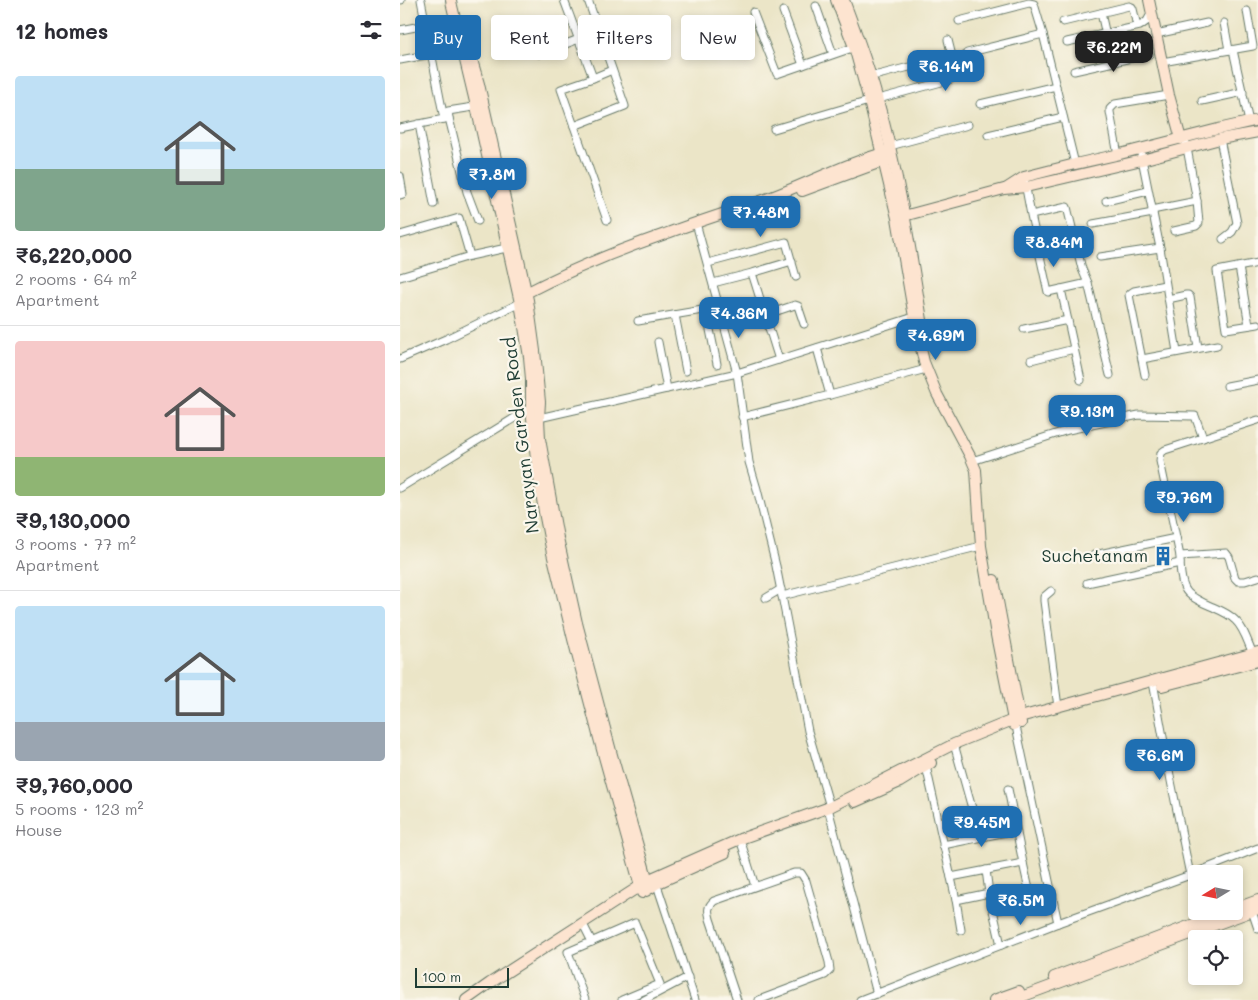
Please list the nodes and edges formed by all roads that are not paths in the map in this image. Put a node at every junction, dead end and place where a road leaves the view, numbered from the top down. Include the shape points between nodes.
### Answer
1 (422, 0) edge
2 (451, 0) edge
3 (456, 0) edge
4 (564, 0) edge
5 (588, 0) edge
6 (836, 0) edge
7 (844, 0) edge
8 (1149, 0) edge
9 (816, 6) dead end
10 (783, 11) dead end
11 (1246, 11) dead end
12 (753, 12) dead end
13 (1101, 13) junction
14 (1152, 14) junction
15 (424, 15) edge
16 (959, 22) dead end
17 (1063, 22) dead end
18 (1208, 23) dead end
19 (1224, 23) dead end
20 (1136, 26) junction
21 (415, 27) edge
22 (400, 30) edge
23 (1106, 33) junction
24 (1043, 34) junction
25 (1156, 34) junction
26 (578, 36) edge
27 (948, 40) dead end
28 (1067, 42) dead end
29 (857, 46) junction
30 (1231, 50) junction
31 (834, 54) junction
32 (967, 54) dead end
33 (1149, 54) dead end
34 (952, 56) junction
35 (415, 57) edge
36 (400, 60) edge
37 (433, 60) edge
38 (587, 60) edge
39 (1112, 62) junction
40 (1162, 62) junction
41 (803, 65) junction
42 (612, 70) junction
43 (1074, 71) dead end
44 (871, 74) junction
45 (593, 78) junction
46 (1056, 86) junction
47 (1243, 92) junction
48 (1169, 95) junction
49 (874, 100) junction
50 (1202, 101) dead end
51 (980, 104) dead end
52 (480, 106) junction
53 (1063, 117) junction
54 (446, 119) junction
55 (1253, 121) edge
56 (419, 124) junction
57 (968, 125) dead end
58 (574, 126) junction
59 (400, 128) edge
60 (774, 129) dead end
61 (1258, 132) edge
62 (988, 135) dead end
63 (1220, 139) junction
64 (1184, 142) junction
65 (888, 154) junction
66 (1141, 154) junction
67 (1118, 155) junction
68 (1075, 164) junction
69 (400, 176) edge
70 (1025, 182) junction
71 (1148, 191) junction
72 (400, 195) edge
73 (1106, 201) dead end
74 (1197, 201) junction
75 (434, 204) dead end
76 (1153, 212) junction
77 (1031, 215) junction
78 (901, 217) junction
79 (606, 220) dead end
80 (478, 221) dead end
81 (1093, 224) dead end
82 (697, 226) junction
83 (1174, 230) dead end
84 (400, 235) edge
85 (1223, 239) dead end
86 (512, 247) junction
87 (1160, 248) junction
88 (470, 256) junction
89 (1100, 257) dead end
90 (792, 261) junction
91 (708, 263) junction
92 (1258, 263) edge
93 (1239, 267) junction
94 (752, 273) junction
95 (400, 277) edge
96 (796, 277) dead end
97 (713, 283) junction
98 (1088, 283) junction
99 (1165, 285) junction
100 (1061, 289) junction
101 (523, 298) junction
102 (1168, 299) junction
103 (720, 307) junction
104 (706, 310) junction
105 (674, 315) junction
106 (765, 315) junction
107 (914, 317) junction
108 (1068, 320) junction
109 (638, 321) dead end
110 (804, 324) dead end
111 (1258, 324) edge
112 (1249, 325) junction
113 (1024, 329) dead end
114 (658, 342) dead end
115 (1217, 344) dead end
116 (817, 348) junction
117 (1198, 348) junction
118 (1074, 349) junction
119 (1177, 352) junction
120 (400, 359) edge
121 (1142, 359) junction
122 (779, 360) junction
123 (1031, 360) dead end
124 (718, 364) dead end
125 (926, 369) junction
126 (686, 371) dead end
127 (737, 373) junction
128 (1110, 375) dead end
129 (1145, 375) dead end
130 (1081, 380) dead end
131 (1258, 380) edge
132 (1227, 386) dead end
133 (667, 389) junction
134 (830, 395) junction
135 (536, 405) junction
136 (742, 417) junction
137 (539, 418) junction
138 (1258, 420) edge
139 (1203, 438) junction
140 (975, 460) junction
141 (400, 488) edge
142 (1176, 538) junction
143 (981, 546) junction
144 (1094, 554) dead end
145 (1180, 560) junction
146 (1258, 577) edge
147 (1087, 583) dead end
148 (1051, 590) dead end
149 (781, 592) junction
150 (766, 598) dead end
151 (1256, 656) edge
152 (1154, 685) junction
153 (1058, 706) junction
154 (1017, 724) junction
155 (955, 747) junction
156 (926, 766) junction
157 (1008, 790) dead end
158 (829, 810) junction
159 (1016, 830) junction
160 (980, 837) junction
161 (741, 842) junction
162 (944, 845) junction
163 (1258, 848) edge
164 (1023, 863) junction
165 (1188, 865) edge
166 (1215, 865) edge
167 (986, 870) junction
168 (1188, 876) edge
169 (951, 877) junction
170 (648, 885) junction
171 (755, 886) junction
172 (989, 893) junction
173 (956, 900) junction
174 (1254, 906) edge
175 (993, 911) junction
176 (1204, 920) edge
177 (1058, 923) junction
178 (585, 928) junction
179 (1258, 929) edge
180 (961, 930) dead end
181 (592, 942) junction
182 (1001, 945) junction
183 (688, 977) junction
184 (876, 994) junction
185 (470, 1000) edge
186 (585, 1000) edge
187 (622, 1000) edge
188 (644, 1000) edge
189 (696, 1000) edge
190 (737, 1000) edge
191 (759, 1000) edge
192 (860, 1000) edge
193 (994, 1000) edge
194 (1013, 1000) edge

1 - 15 street
2 - 52 street, Narayan Garden Road
3 - 52 street, Narayan Garden Road via 479,84
4 - 26 street
5 - 42 street
6 - 29 street
7 - 29 street
8 - 14 street
9 - 31 street
10 - 41 street
11 - 30 street via 1253,46
12 - 41 street via 777,74
13 - 17 street
13 - 20 street via 1132,7
13 - 23 street
14 - 20 street via 1144,24
14 - 25 street
16 - 24 street via 1032,3
18 - 25 street
19 - 30 street
20 - 23 street
21 - 22 street
23 - 28 street
23 - 39 street
24 - 32 street
24 - 46 street
25 - 40 street
27 - 34 street
29 - 31 street
29 - 44 street
29 - 49 street
30 - 40 street
30 - 47 street
31 - 41 street
33 - 39 street
34 - 44 street via 878,76
34 - 49 street via 956,72 952,79
35 - 36 street
37 - 54 street
38 - 45 street
39 - 43 street
40 - 48 street
42 - 45 street
42 - 58 street via 624,106
44 - 49 street
45 - 58 street via 561,89
46 - 51 street
46 - 53 street
47 - 50 street
47 - 55 street
48 - 64 street
48 - 67 street via 1112,106 1110,112
49 - 60 street
49 - 65 street
52 - 54 street via 448,111
52 - 86 street, Narayan Garden Road
53 - 62 street
53 - 68 street
54 - 56 street
54 - 80 street
55 - 64 street via 1218,129
56 - 59 street
56 - 75 street
57 - 65 street
58 - 79 street
61 - 63 street
63 - 64 street
63 - 85 street via 1236,223 1232,232
64 - 66 street
64 - 74 street
65 - 78 street
65 - 82 street via 772,203
66 - 67 street
66 - 70 street
66 - 71 street
67 - 68 street
68 - 70 street
69 - 72 street via 404,194
70 - 77 street
70 - 78 street
71 - 73 street
71 - 76 street
74 - 76 street
74 - 83 street via 1198,225
76 - 81 street
76 - 87 street
77 - 98 street via 1067,207
77 - 100 street via 1048,292
78 - 107 street
78 - 140 street via 928,356
82 - 91 street
82 - 101 street via 667,233 609,255
84 - 88 street via 459,218
86 - 88 street
86 - 101 street, Narayan Garden Road
87 - 89 street
87 - 99 street
88 - 95 street
90 - 91 street via 786,242
90 - 94 street
90 - 96 street
91 - 97 street
92 - 93 street
93 - 112 street
93 - 112 street via 1216,272 1226,329
94 - 97 street
94 - 106 street
97 - 103 street
98 - 100 street
98 - 128 street
99 - 102 street
99 - 121 street via 1134,291 1129,295
100 - 108 street
101 - 120 street via 446,339
101 - 135 street, Narayan Garden Road via 536,351
102 - 117 street via 1190,297
102 - 119 street
103 - 104 street
103 - 127 street
104 - 105 street
104 - 124 street
105 - 109 street
105 - 126 street
106 - 110 street via 795,305
106 - 122 street
107 - 116 street
107 - 125 street
108 - 113 street
108 - 118 street
111 - 112 street
114 - 133 street
115 - 117 street
116 - 122 street
116 - 134 street
117 - 119 street
118 - 123 street
118 - 130 street
119 - 121 street
121 - 129 street
122 - 127 street
125 - 134 street
125 - 140 street
127 - 133 street
127 - 136 street
131 - 132 street
133 - 137 street
134 - 136 street
135 - 137 street
135 - 141 street
135 - 170 street, Narayan Garden Road via 540,487 552,553 574,645
136 - 149 street via 749,462
137 - 170 street via 558,538 577,623
138 - 139 street
139 - 140 street via 1195,416 1139,415 1068,430
139 - 142 street via 1161,453
140 - 143 street
140 - 154 street via 981,471 988,552
142 - 144 street
142 - 145 street
143 - 149 street
143 - 154 street via 996,635
145 - 146 street via 1226,553 1238,581
145 - 147 street
145 - 151 street via 1182,580 1188,593 1234,619
148 - 153 street via 1044,601
149 - 150 street
149 - 158 street via 808,731
151 - 152 street
152 - 153 street
152 - 154 street
152 - 165 street
153 - 154 street
154 - 155 street
154 - 177 street
155 - 156 street
155 - 158 street
155 - 160 street
156 - 158 street via 900,782
156 - 162 street
157 - 159 street
158 - 161 street
158 - 184 street
159 - 160 street
159 - 164 street
160 - 162 street
161 - 170 street
161 - 171 street
162 - 169 street
163 - 166 street
164 - 167 street
164 - 175 street via 1030,902
167 - 169 street
167 - 172 street
168 - 177 street
169 - 173 street
170 - 178 street
170 - 183 street
170 - 185 street via 490,983
171 - 190 street via 714,902 708,908
171 - 191 street via 794,873 803,874 830,966 825,975
172 - 173 street
172 - 175 street
173 - 180 street
174 - 179 street
174 - 194 street
175 - 182 street
176 - 193 street
177 - 182 street
178 - 181 street
178 - 185 street
181 - 186 street via 568,952
181 - 187 street via 634,923 660,984
182 - 184 street
183 - 188 street
183 - 189 street
184 - 192 street

